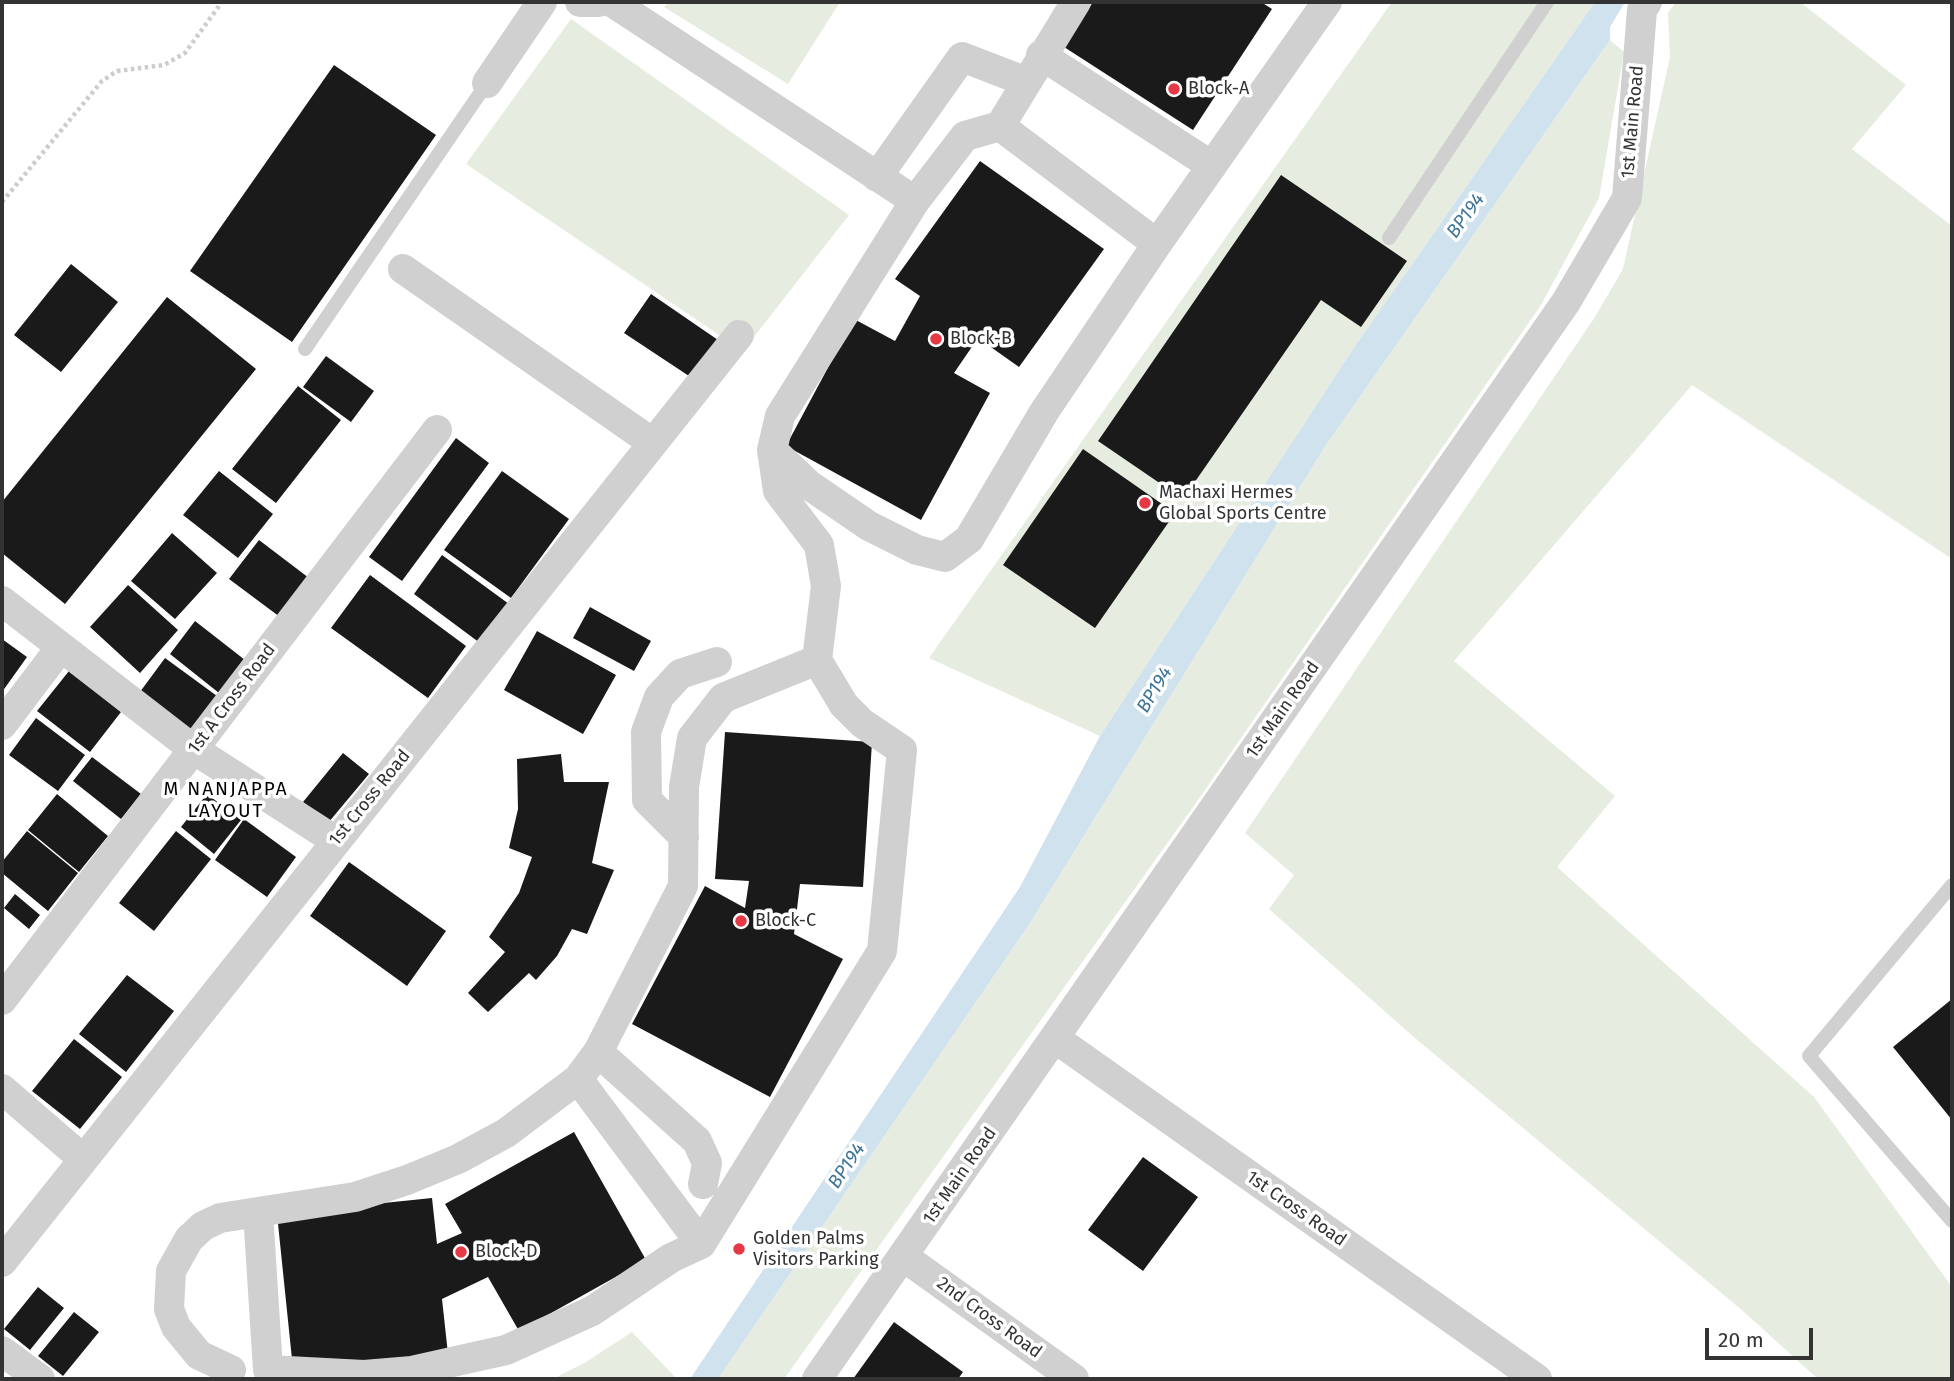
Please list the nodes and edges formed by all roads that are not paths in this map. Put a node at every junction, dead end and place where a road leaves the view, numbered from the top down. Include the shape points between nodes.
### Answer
1 (542, 2) edge
2 (580, 2) edge
3 (599, 2) edge
4 (612, 2) edge
5 (1076, 2) edge
6 (1327, 2) edge
7 (1547, 2) edge
8 (1647, 2) edge
9 (1041, 55) junction
10 (1014, 77) dead end
11 (487, 83) joint
12 (1000, 126) junction
13 (1212, 166) junction
14 (877, 177) junction
15 (915, 201) junction
16 (1389, 238) dead end
17 (1157, 244) junction
18 (404, 269) dead end
19 (739, 335) dead end
20 (304, 349) dead end
21 (437, 430) dead end
22 (653, 443) junction
23 (772, 450) junction
24 (2, 601) edge
25 (61, 647) junction
26 (817, 660) junction
27 (717, 662) dead end
28 (2, 725) edge
29 (193, 749) junction
30 (684, 837) junction
31 (336, 841) junction
32 (1952, 885) edge
33 (2, 1000) edge
34 (1056, 1038) junction
35 (598, 1052) junction
36 (579, 1079) junction
37 (2, 1089) edge
38 (83, 1159) junction
39 (703, 1184) dead end
40 (258, 1212) junction
41 (1952, 1221) edge
42 (701, 1244) junction
43 (904, 1257) junction
44 (2, 1262) edge
45 (2, 1351) edge
46 (231, 1370) dead end
47 (40, 1379) edge
48 (817, 1379) edge
49 (1074, 1379) edge
50 (1536, 1379) edge

1 - 11 street
2 - 3 street
4 - 14 street
5 - 9 street
6 - 13 street
7 - 16 lane
8 - 34 street, 1st Main Road via 1642,10 1627,198 1566,302
9 - 12 street
9 - 13 street
10 - 14 street via 962,57
11 - 20 lane
12 - 15 street via 965,136
12 - 17 street
13 - 17 street
14 - 15 street
15 - 23 street via 780,416
17 - 23 street via 1044,412 969,539 945,557 916,551 869,526 809,485
18 - 22 street
19 - 22 street, 1st Cross Road
21 - 29 street, 1st A Cross Road
22 - 31 street, 1st Cross Road
23 - 26 street via 778,492 819,545 826,586
24 - 25 street
25 - 28 street
25 - 29 street
26 - 30 street via 723,698 692,738 684,787
26 - 42 street via 844,705 902,750 882,951
27 - 30 street via 680,674 659,698 646,732 647,800
29 - 31 street
29 - 33 street, 1st A Cross Road
30 - 35 street via 683,886
31 - 38 street, 1st Cross Road
32 - 41 lane via 1809,1056
34 - 43 street, 1st Main Road
34 - 50 street, 1st Cross Road
35 - 36 street
35 - 39 street via 697,1141 707,1163
36 - 40 street via 506,1133 420,1175 355,1197
36 - 42 street
37 - 38 street
38 - 44 street, 1st Cross Road
40 - 42 street via 268,1370 316,1375 412,1371 506,1350 592,1311 671,1258
40 - 46 street via 220,1218 203,1226 189,1239 171,1271 169,1308 176,1327 198,1355
43 - 48 street, 1st Main Road
43 - 49 street, 2nd Cross Road
45 - 47 street

